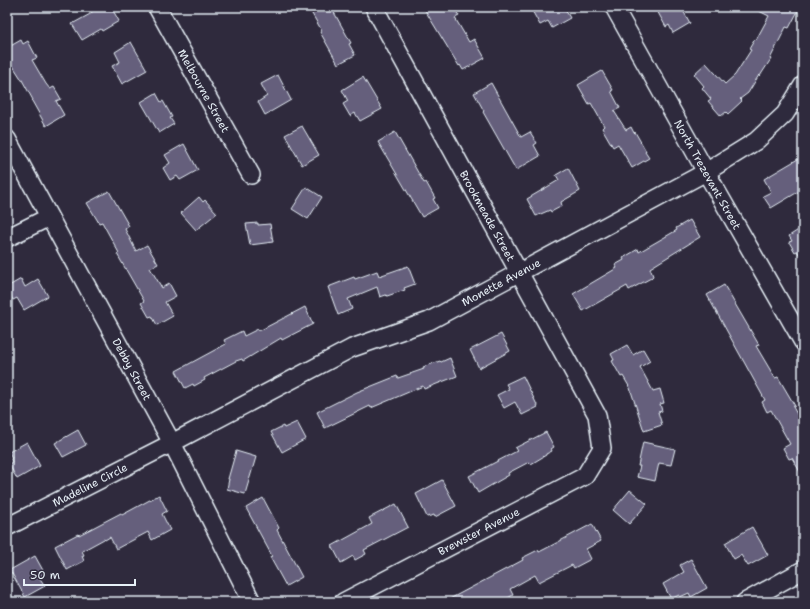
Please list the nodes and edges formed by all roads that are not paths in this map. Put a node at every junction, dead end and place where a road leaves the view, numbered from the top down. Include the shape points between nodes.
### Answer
1 (157, 7) edge
2 (374, 7) edge
3 (614, 7) edge
4 (803, 85) edge
5 (7, 139) edge
6 (706, 172) junction
7 (251, 175) dead end
8 (49, 217) junction
9 (7, 238) edge
10 (518, 272) junction
11 (803, 342) edge
12 (172, 443) junction
13 (602, 448) joint
14 (7, 527) edge
15 (803, 570) edge
16 (252, 602) edge
17 (343, 602) edge
18 (745, 602) edge

1 - 7 street, Melbourne Street
2 - 10 street, Brookmeade Street
3 - 6 street, North Trezevant Street
4 - 6 street, Monette Avenue via 785,114 756,141
5 - 8 street, Debby Street
6 - 10 street, Monette Avenue
6 - 11 street, North Trezevant Street
8 - 9 street
8 - 12 street, Debby Street
10 - 12 street, Monette Avenue via 429,321 352,348
10 - 13 street, Brookmeade Street via 597,415
12 - 14 street, Madeline Circle
12 - 16 street, Debby Street
13 - 17 street, Brewster Avenue via 585,476
15 - 18 street

